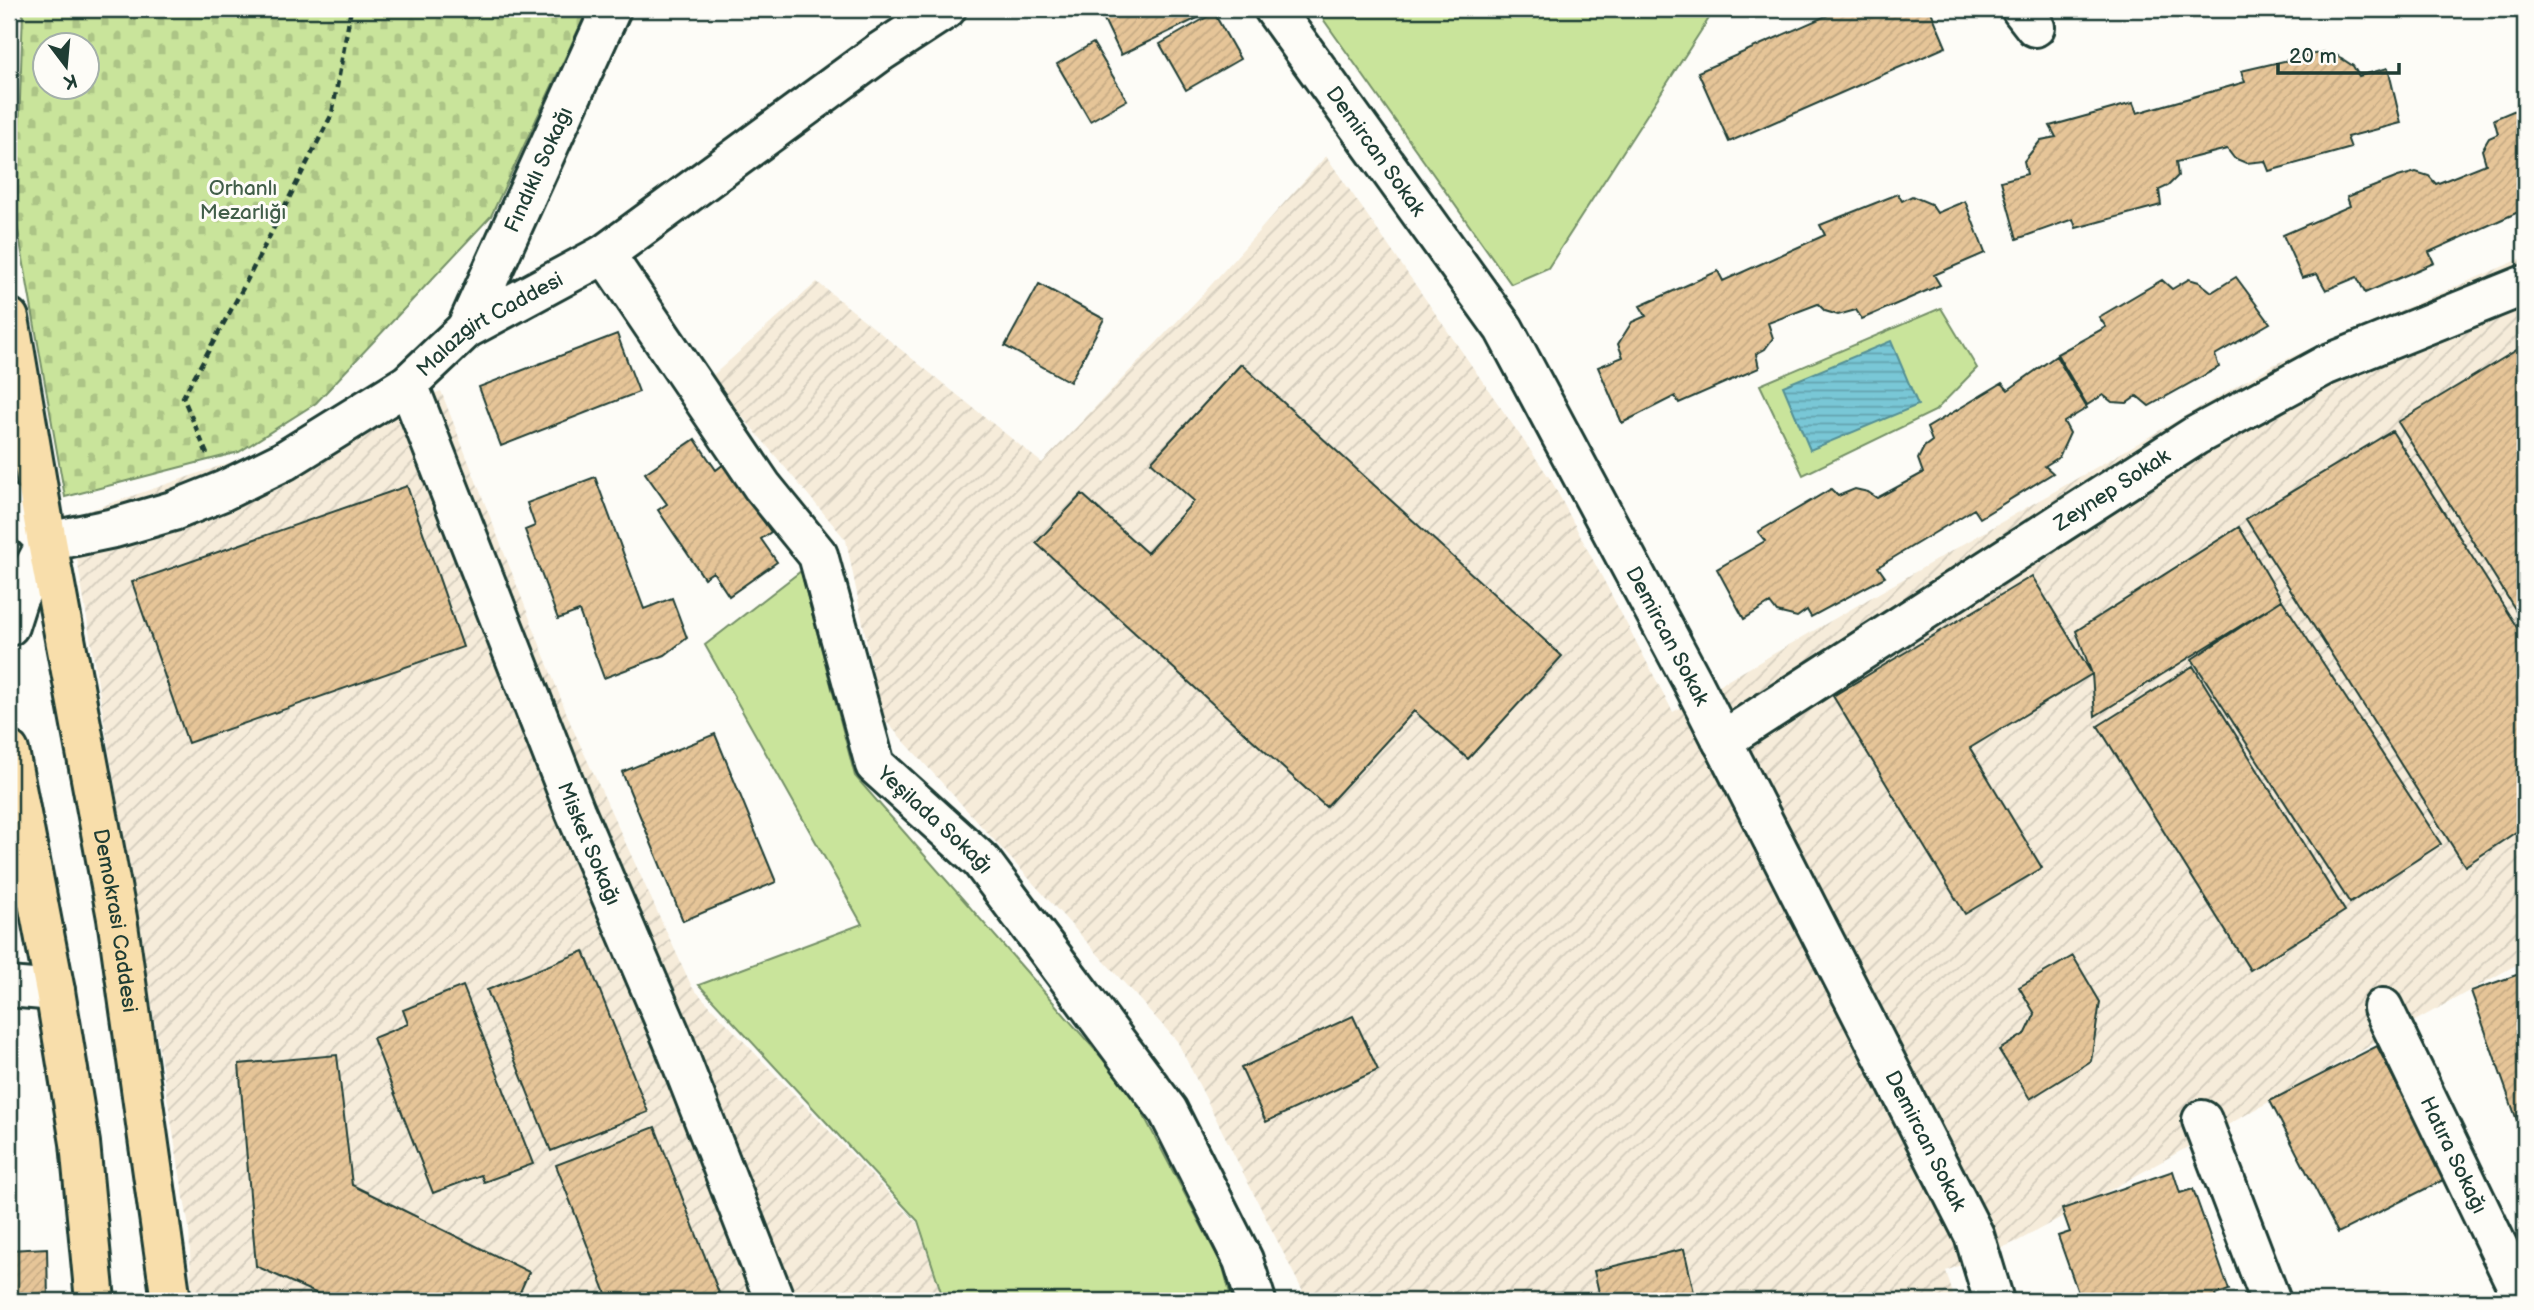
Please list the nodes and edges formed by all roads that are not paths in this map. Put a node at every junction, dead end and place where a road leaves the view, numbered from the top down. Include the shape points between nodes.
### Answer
1 (611, 9) edge
2 (946, 9) edge
3 (1274, 9) edge
4 (606, 254) junction
5 (2525, 285) edge
6 (9, 318) edge
7 (466, 329) junction
8 (408, 384) junction
9 (9, 505) edge
10 (47, 542) junction
11 (9, 626) edge
12 (1722, 741) junction
13 (9, 751) edge
14 (9, 986) edge
15 (55, 991) junction
16 (2384, 1008) dead end
17 (2202, 1120) dead end
18 (95, 1301) edge
19 (171, 1301) edge
20 (775, 1301) edge
21 (1256, 1301) edge
22 (1994, 1301) edge
23 (2271, 1301) edge
24 (2524, 1301) edge

1 - 7 street, Fındıklı Sokağı
2 - 4 street, Malazgirt Caddesi via 880,52
3 - 12 street, Demircan Sokak via 1504,329
4 - 7 street, Malazgirt Caddesi
4 - 21 street, Yeşilada Sokağı via 762,486 818,555 875,765 981,861 1168,1111 1243,1260
5 - 12 street, Zeynep Sokak via 2326,365 2195,436
6 - 10 main road, Demokrasi Caddesi
7 - 8 street, Malazgirt Caddesi
8 - 10 street, Malazgirt Caddesi via 284,461 223,491 173,511
8 - 20 street, Misket Sokağı via 575,811
9 - 10 street
10 - 11 street
10 - 19 main road, Demokrasi Caddesi via 117,918
12 - 22 street, Demircan Sokak via 1974,1235
13 - 15 main road
14 - 15 street
15 - 18 main road via 80,1143
16 - 24 street, Hatıra Sokağı
17 - 23 street

